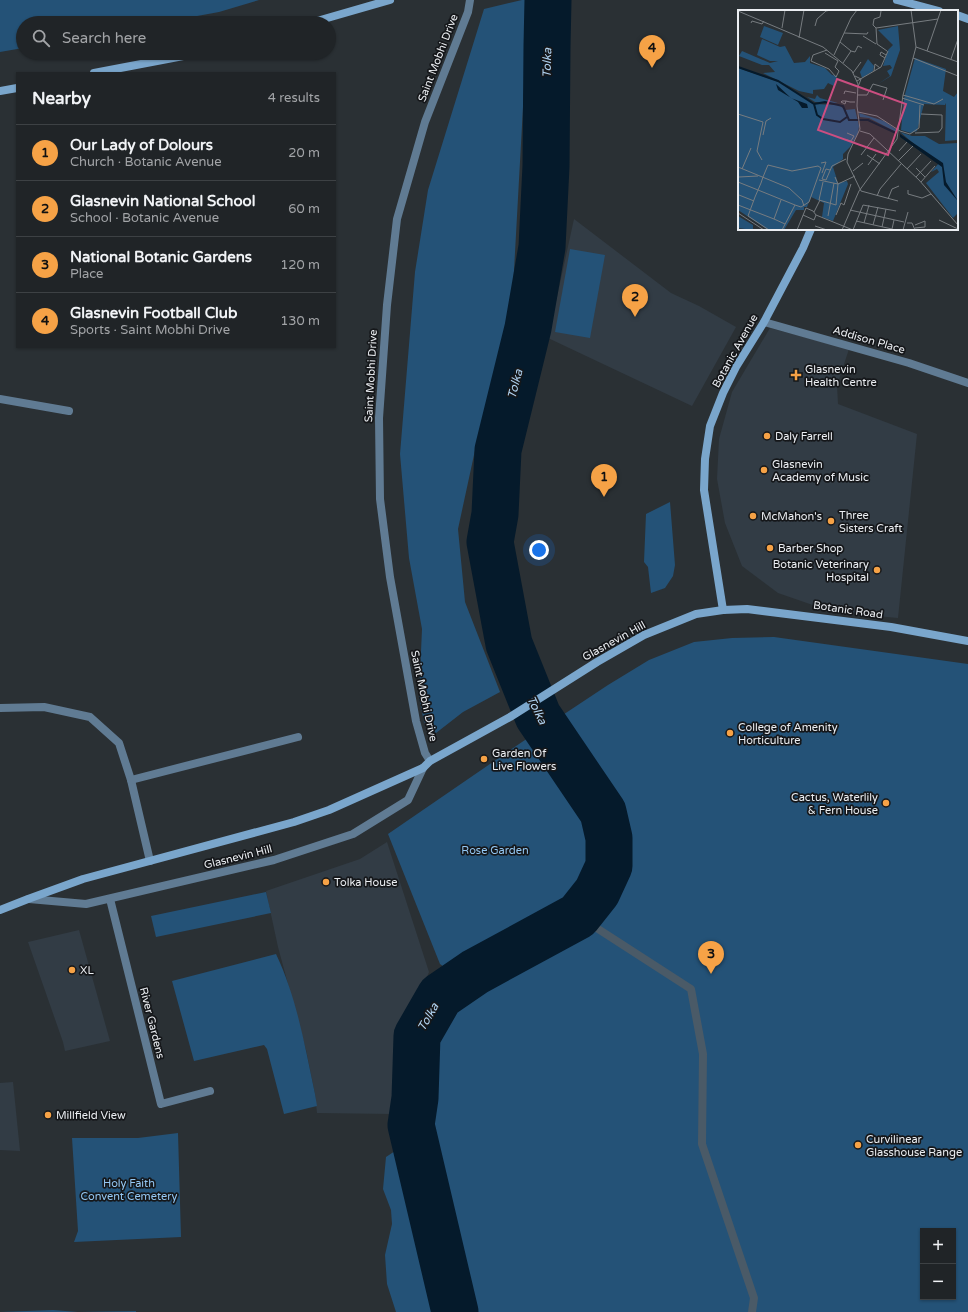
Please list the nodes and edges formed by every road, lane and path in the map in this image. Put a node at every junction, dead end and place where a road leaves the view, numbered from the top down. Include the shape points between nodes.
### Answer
1 (390, 0) edge
2 (470, 0) edge
3 (897, 0) edge
4 (907, 5) edge
5 (934, 10) edge
6 (958, 15) edge
7 (334, 16) edge
8 (968, 19) edge
9 (162, 60) edge
10 (99, 72) edge
11 (16, 88) edge
12 (0, 91) edge
13 (811, 230) edge
14 (764, 322) junction
15 (968, 382) edge
16 (0, 399) edge
17 (69, 411) dead end
18 (724, 610) junction
19 (968, 641) edge
20 (0, 708) edge
21 (298, 737) dead end
22 (430, 761) junction
23 (423, 768) junction
24 (131, 780) junction
25 (150, 861) junction
26 (28, 899) junction
27 (110, 899) junction
28 (0, 910) edge
29 (210, 1091) dead end

1 - 7 street
2 - 22 street, Saint Mobhi Drive via 468,12 425,122 397,219 386,311 379,418 380,499 390,577 416,721 425,753
3 - 4 street
4 - 5 street
6 - 8 street
9 - 10 street
11 - 12 street
13 - 14 street, Botanic Avenue
14 - 15 street, Addison Place
14 - 18 street, Botanic Avenue via 723,393 710,426 705,459 704,490
16 - 17 street
18 - 19 street, Botanic Road via 747,608
18 - 22 street, Glasnevin Hill via 696,614 644,635 510,717
20 - 24 street via 44,707 90,717 119,743
21 - 24 street
22 - 23 street, Glasnevin Hill
23 - 25 street, Glasnevin Hill via 329,810 294,822
23 - 27 street, Glasnevin Hill via 408,800 353,834 274,860
24 - 25 street
25 - 26 street, Glasnevin Hill via 83,879
26 - 27 street, Glasnevin Hill via 86,904
26 - 28 street, Glasnevin Hill
27 - 29 street, River Gardens via 161,1104

